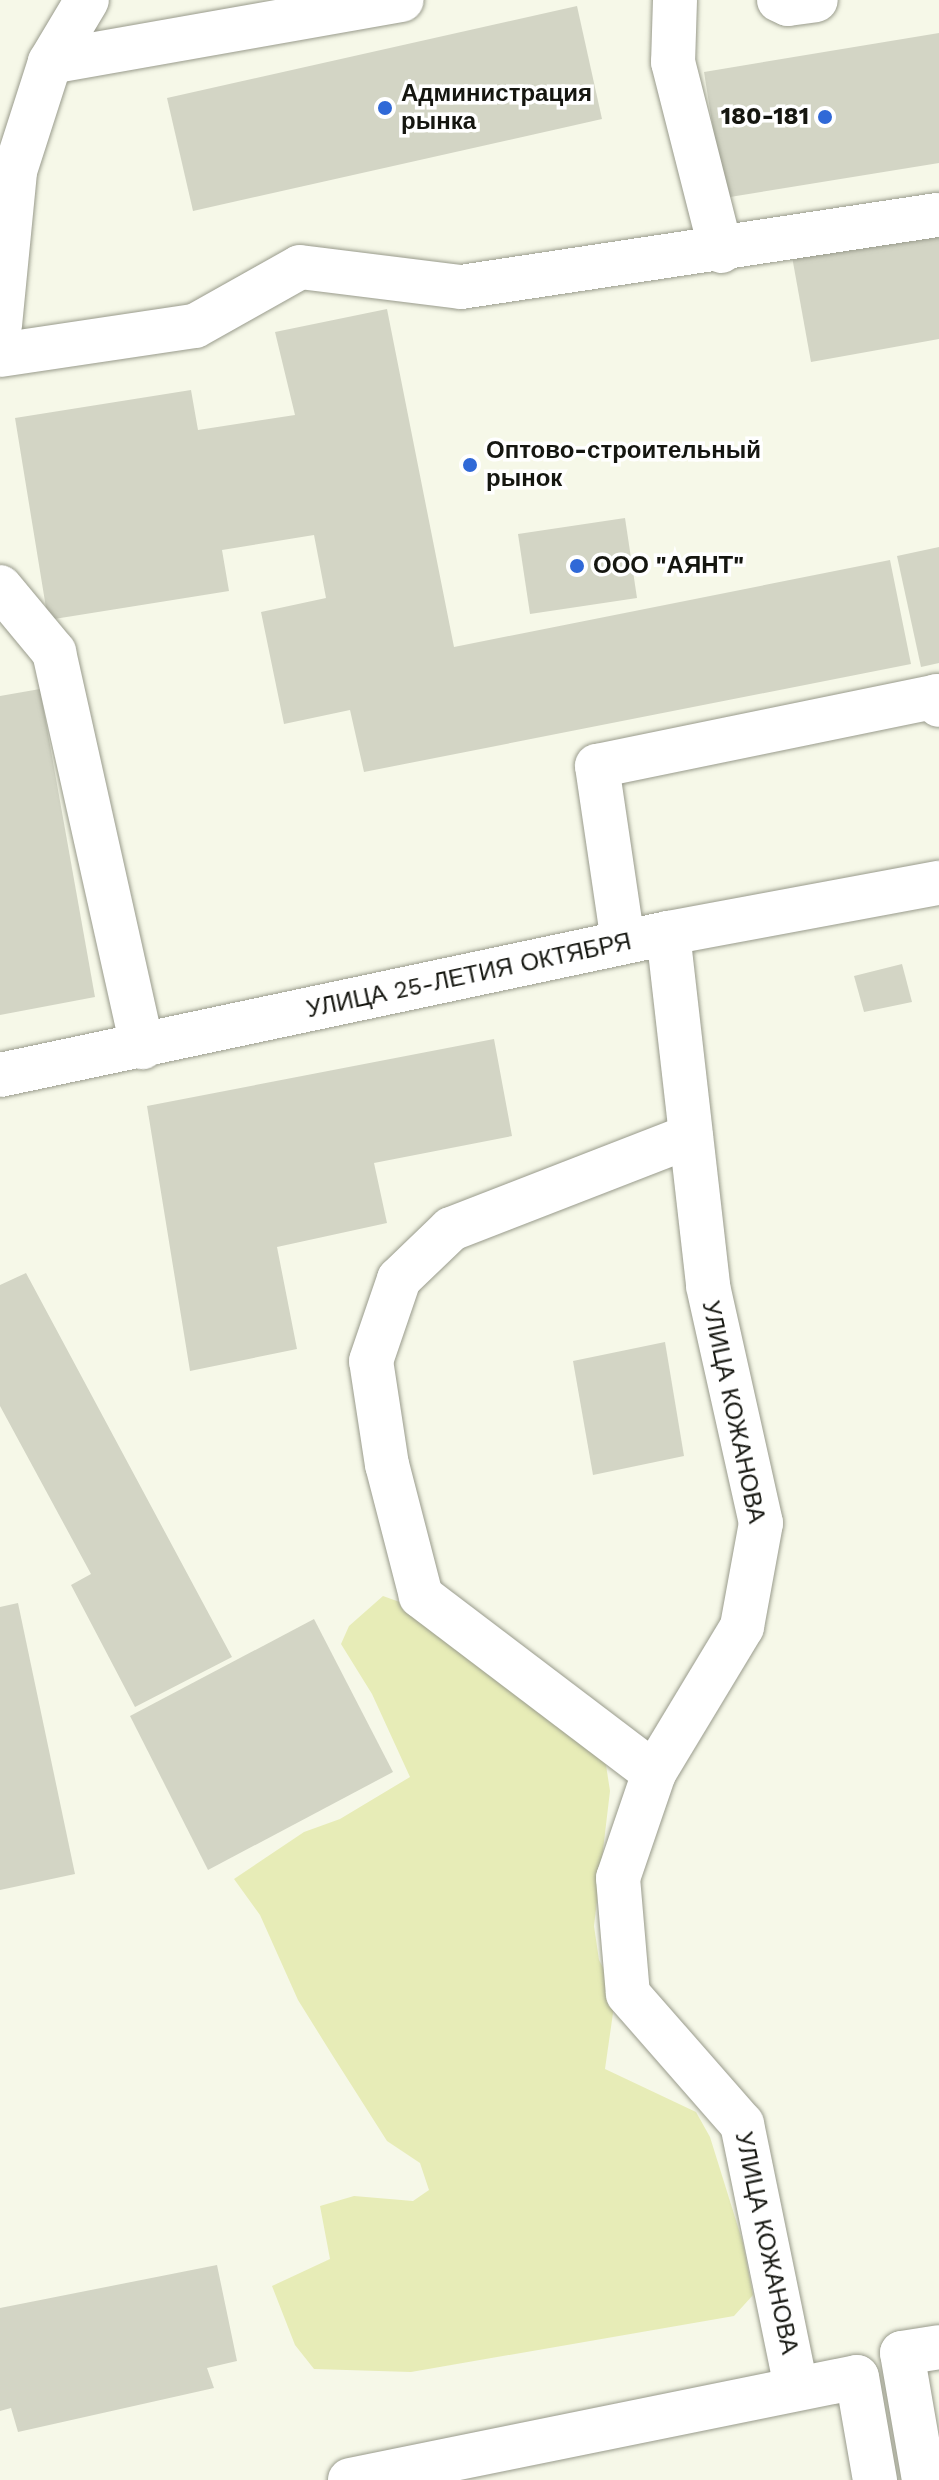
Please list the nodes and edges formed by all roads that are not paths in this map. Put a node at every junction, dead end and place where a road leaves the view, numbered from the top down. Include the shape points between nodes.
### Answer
1 (87, 0) edge
2 (402, 0) edge
3 (675, 0) edge
4 (779, 0) edge
5 (816, 0) edge
6 (50, 62) junction
7 (939, 215) edge
8 (721, 251) junction
9 (0, 325) edge
10 (0, 355) edge
11 (0, 587) edge
12 (939, 705) edge
13 (939, 883) edge
14 (668, 933) junction
15 (623, 942) junction
16 (142, 1047) junction
17 (0, 1075) edge
18 (691, 1136) junction
19 (654, 1773) junction
20 (939, 2347) edge
21 (796, 2388) junction
22 (350, 2480) edge
23 (875, 2480) edge
24 (924, 2480) edge

1 - 6 street
2 - 6 street
3 - 8 street via 673,62
4 - 5 street
6 - 9 street via 15,171
7 - 8 street
8 - 10 street via 461,287 300,267 195,326
11 - 16 street via 54,652
12 - 15 street via 937,696 597,766
13 - 14 street, УЛИЦА 25-ЛЕТИЯ ОКТЯБРЯ
14 - 15 street, УЛИЦА 25-ЛЕТИЯ ОКТЯБРЯ
14 - 18 street, УЛИЦА КОЖАНОВА
15 - 16 street, УЛИЦА 25-ЛЕТИЯ ОКТЯБРЯ
16 - 17 street, УЛИЦА 25-ЛЕТИЯ ОКТЯБРЯ
18 - 19 street, УЛИЦА КОЖАНОВА via 708,1286 761,1523 742,1627
18 - 19 street via 451,1229 399,1279 371,1361 387,1465 421,1596
19 - 21 street, УЛИЦА КОЖАНОВА via 618,1878 628,1994 742,2124
20 - 24 street via 902,2353
21 - 22 street
21 - 23 street via 857,2377

